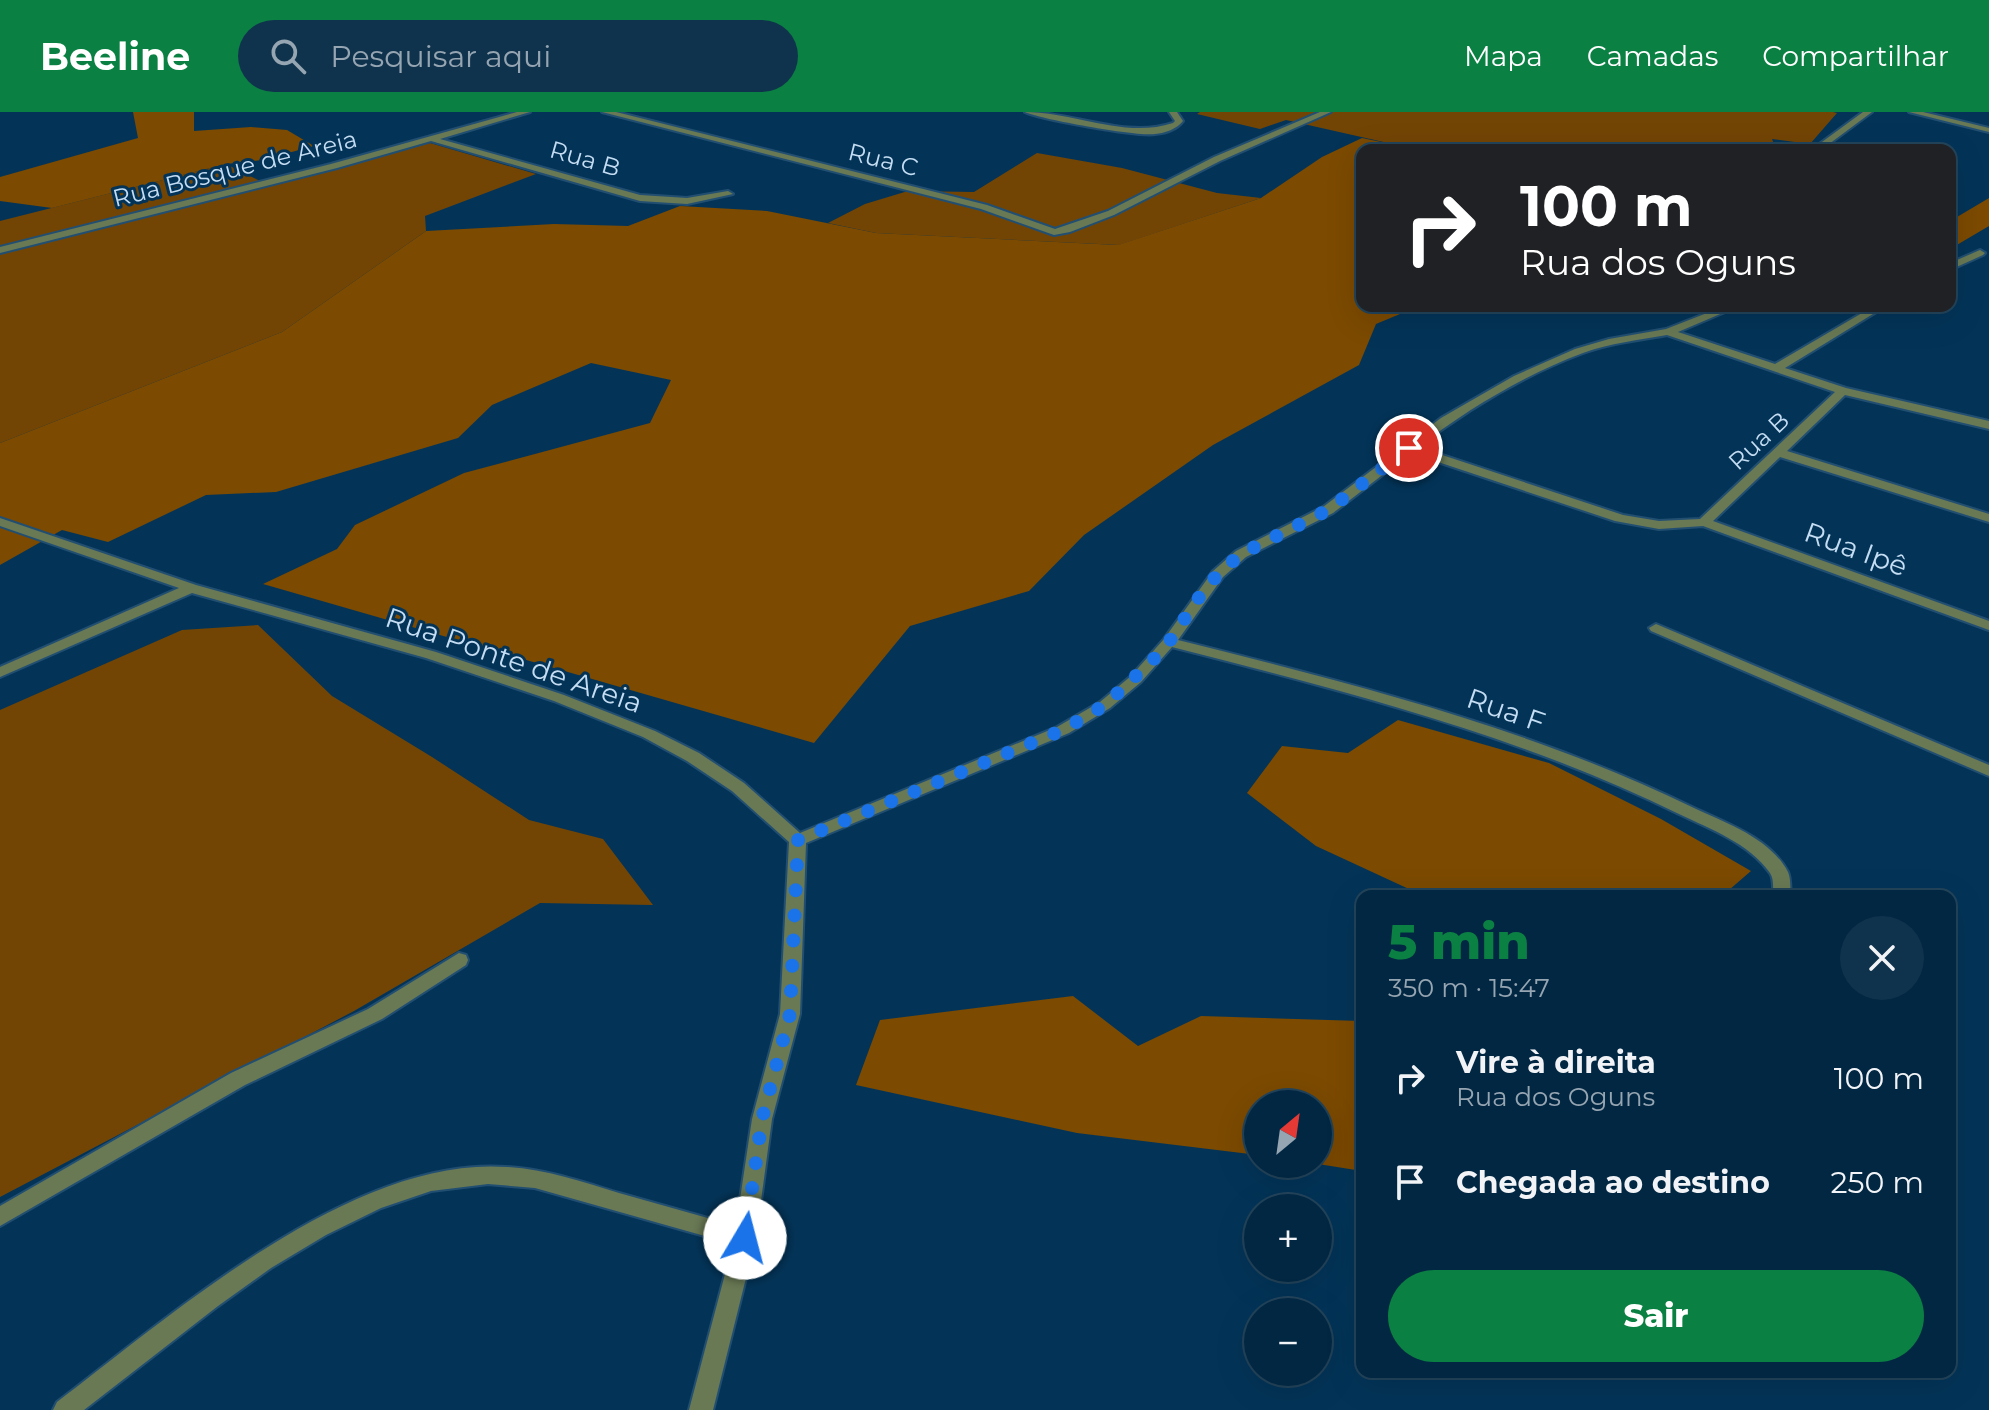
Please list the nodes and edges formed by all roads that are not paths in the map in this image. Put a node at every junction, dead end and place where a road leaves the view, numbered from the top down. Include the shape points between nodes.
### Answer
1 (526, 112) edge
2 (606, 112) edge
3 (1029, 112) edge
4 (1173, 112) edge
5 (1327, 112) edge
6 (1868, 112) edge
7 (1913, 112) edge
8 (1989, 130) edge
9 (433, 139) junction
10 (1823, 144) edge
11 (728, 194) dead end
12 (0, 250) edge
13 (1980, 253) dead end
14 (1956, 264) edge
15 (1719, 312) edge
16 (1871, 312) edge
17 (1668, 332) junction
18 (1775, 369) junction
19 (1843, 391) junction
20 (1989, 425) edge
21 (1409, 448) junction
22 (1778, 452) junction
23 (1989, 518) edge
24 (0, 522) edge
25 (1704, 522) junction
26 (191, 588) junction
27 (1989, 626) edge
28 (1656, 628) dead end
29 (1169, 642) junction
30 (0, 673) edge
31 (1989, 771) edge
32 (798, 840) junction
33 (1782, 890) edge
34 (459, 960) dead end
35 (0, 1217) edge
36 (745, 1238) junction
37 (65, 1410) edge
38 (701, 1410) edge

1 - 9 street, Rua Bosque de Areia
2 - 5 street, Rua C via 984,207 1048,232 1067,230
3 - 4 street via 1145,132 1176,125
6 - 10 street
7 - 8 street
9 - 11 street, Rua B via 640,198 672,202
9 - 12 street, Rua Bosque de Areia
13 - 14 street
15 - 17 street
16 - 18 street
17 - 18 street, Rua B
17 - 21 street via 1609,342 1549,363 1445,421
18 - 19 street, Rua B
19 - 20 street, Rua B
19 - 22 street, Rua B
21 - 25 street via 1621,520 1656,527
21 - 29 street via 1328,510 1241,554 1209,585
22 - 23 street
22 - 25 street, Rua B
24 - 26 street, Rua Ponte de Areia
25 - 27 street, Rua Ipê
26 - 30 street
26 - 32 street, Rua Ponte de Areia via 431,655 649,734 738,787
28 - 31 street
29 - 32 street via 1105,705 1063,730
29 - 33 street, Rua F via 1399,702 1546,751 1650,793 1742,838 1781,875
32 - 36 street via 790,1014 762,1119
34 - 35 street via 375,1014 238,1079
36 - 37 street via 538,1179 487,1175 432,1183 370,1203 315,1230 247,1273
36 - 38 street

